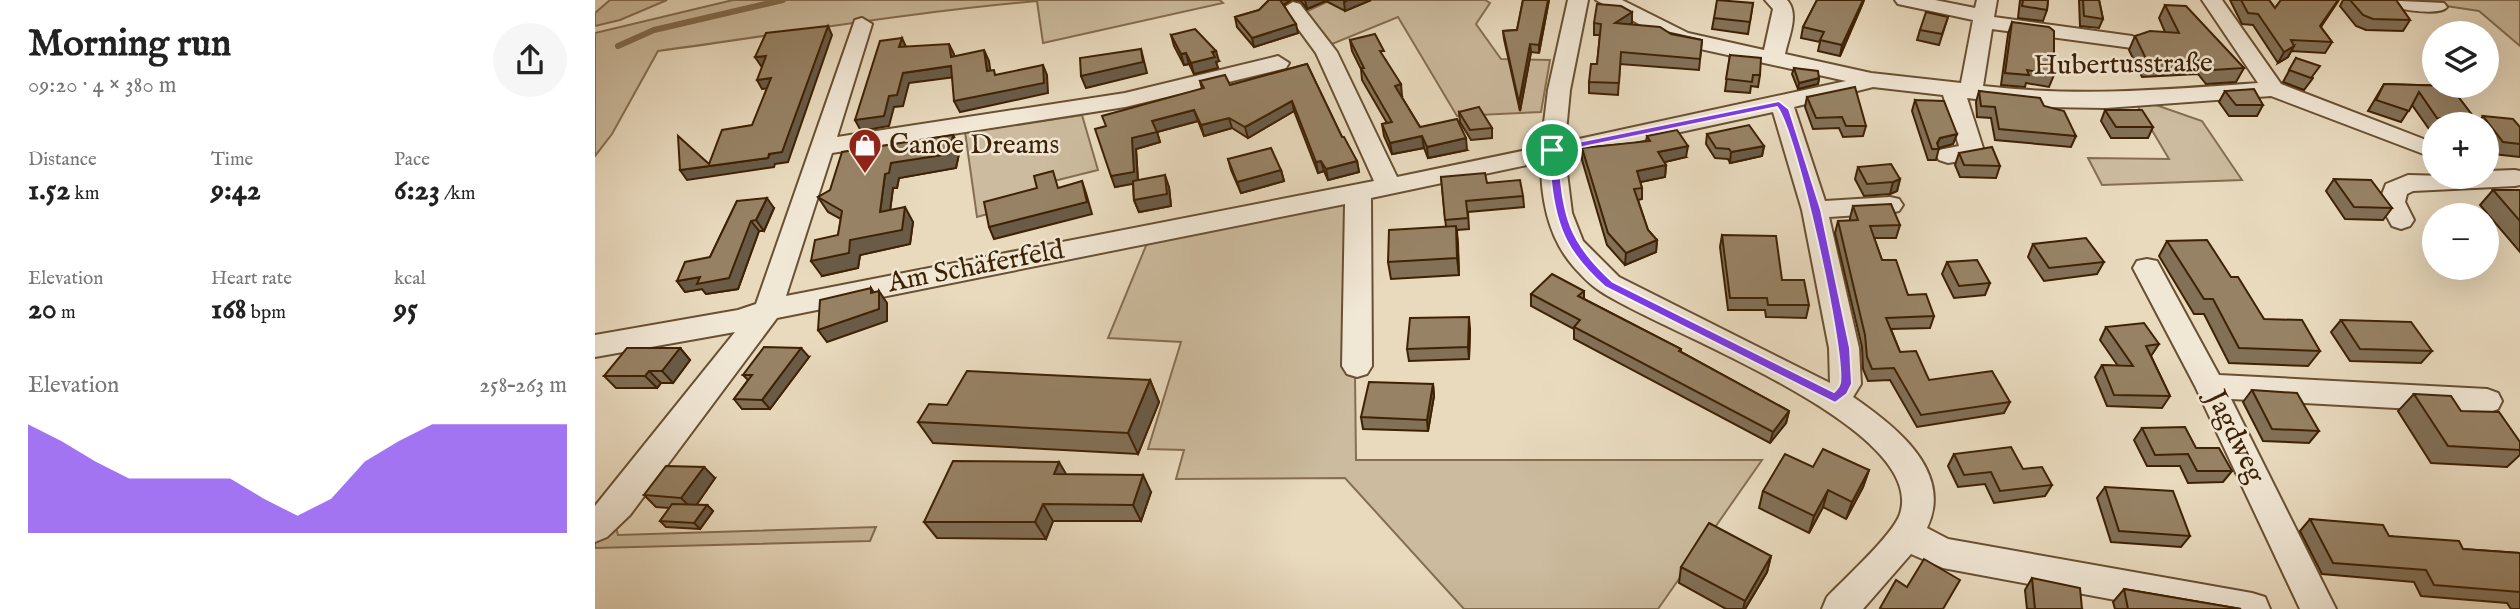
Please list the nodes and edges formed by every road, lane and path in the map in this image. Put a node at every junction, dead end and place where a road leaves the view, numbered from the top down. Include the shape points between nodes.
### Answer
1 (1578, 0) edge
2 (1607, 0) edge
3 (1775, 0) edge
4 (1905, 0) edge
5 (2212, 0) edge
6 (2389, 0) edge
7 (2437, 7) dead end
8 (1293, 8) dead end
9 (1985, 13) edge
10 (862, 24) dead end
11 (2132, 42) edge
12 (1773, 59) junction
13 (1278, 63) dead end
14 (1871, 80) junction
15 (1963, 89) junction
16 (2273, 89) junction
17 (1779, 104) junction
18 (2422, 146) edge
19 (820, 147) junction
20 (1552, 150) junction
21 (1948, 155) dead end
22 (2499, 174) edge
23 (2517, 179) edge
24 (1388, 186) junction
25 (1357, 193) junction
26 (1890, 205) edge
27 (1815, 210) junction
28 (2400, 220) dead end
29 (2147, 268) dead end
30 (768, 310) junction
31 (595, 346) edge
32 (1357, 366) dead end
33 (2210, 386) junction
34 (1835, 398) junction
35 (2487, 401) dead end
36 (595, 527) edge
37 (1905, 534) junction
38 (1840, 609) edge
39 (2252, 609) edge
40 (2318, 609) edge

1 - 20 street
2 - 12 street, Hubertusstraße via 1681,38
3 - 12 street via 1783,15
4 - 9 street
5 - 16 street
6 - 7 street
8 - 24 street via 1326,52
9 - 11 street
9 - 15 street
10 - 19 street
12 - 14 street, Hubertusstraße
13 - 19 street via 1125,100
14 - 15 street, Hubertusstraße
14 - 17 street, Am Schäferfeld
15 - 16 street, Hubertusstraße via 2045,100 2106,101
15 - 21 street via 1954,93 1971,148 1969,153
16 - 18 street, Hubertusstraße
17 - 20 street, Am Schäferfeld
17 - 27 street
19 - 30 street
20 - 24 street, Am Schäferfeld
20 - 34 street via 1559,207 1570,241 1585,263 1609,284
22 - 23 street
23 - 28 street via 2408,183 2395,190 2392,202
24 - 25 street, Am Schäferfeld
25 - 30 street, Am Schäferfeld
25 - 32 street
26 - 27 street
27 - 34 street via 1844,348 1846,384
29 - 33 street, Jagdweg
30 - 31 street, Am Schäferfeld via 742,320
30 - 36 street via 618,505
33 - 35 street
33 - 40 street, Jagdweg
34 - 37 street via 1909,464 1919,492 1917,514
37 - 38 street
37 - 39 street via 1943,553

